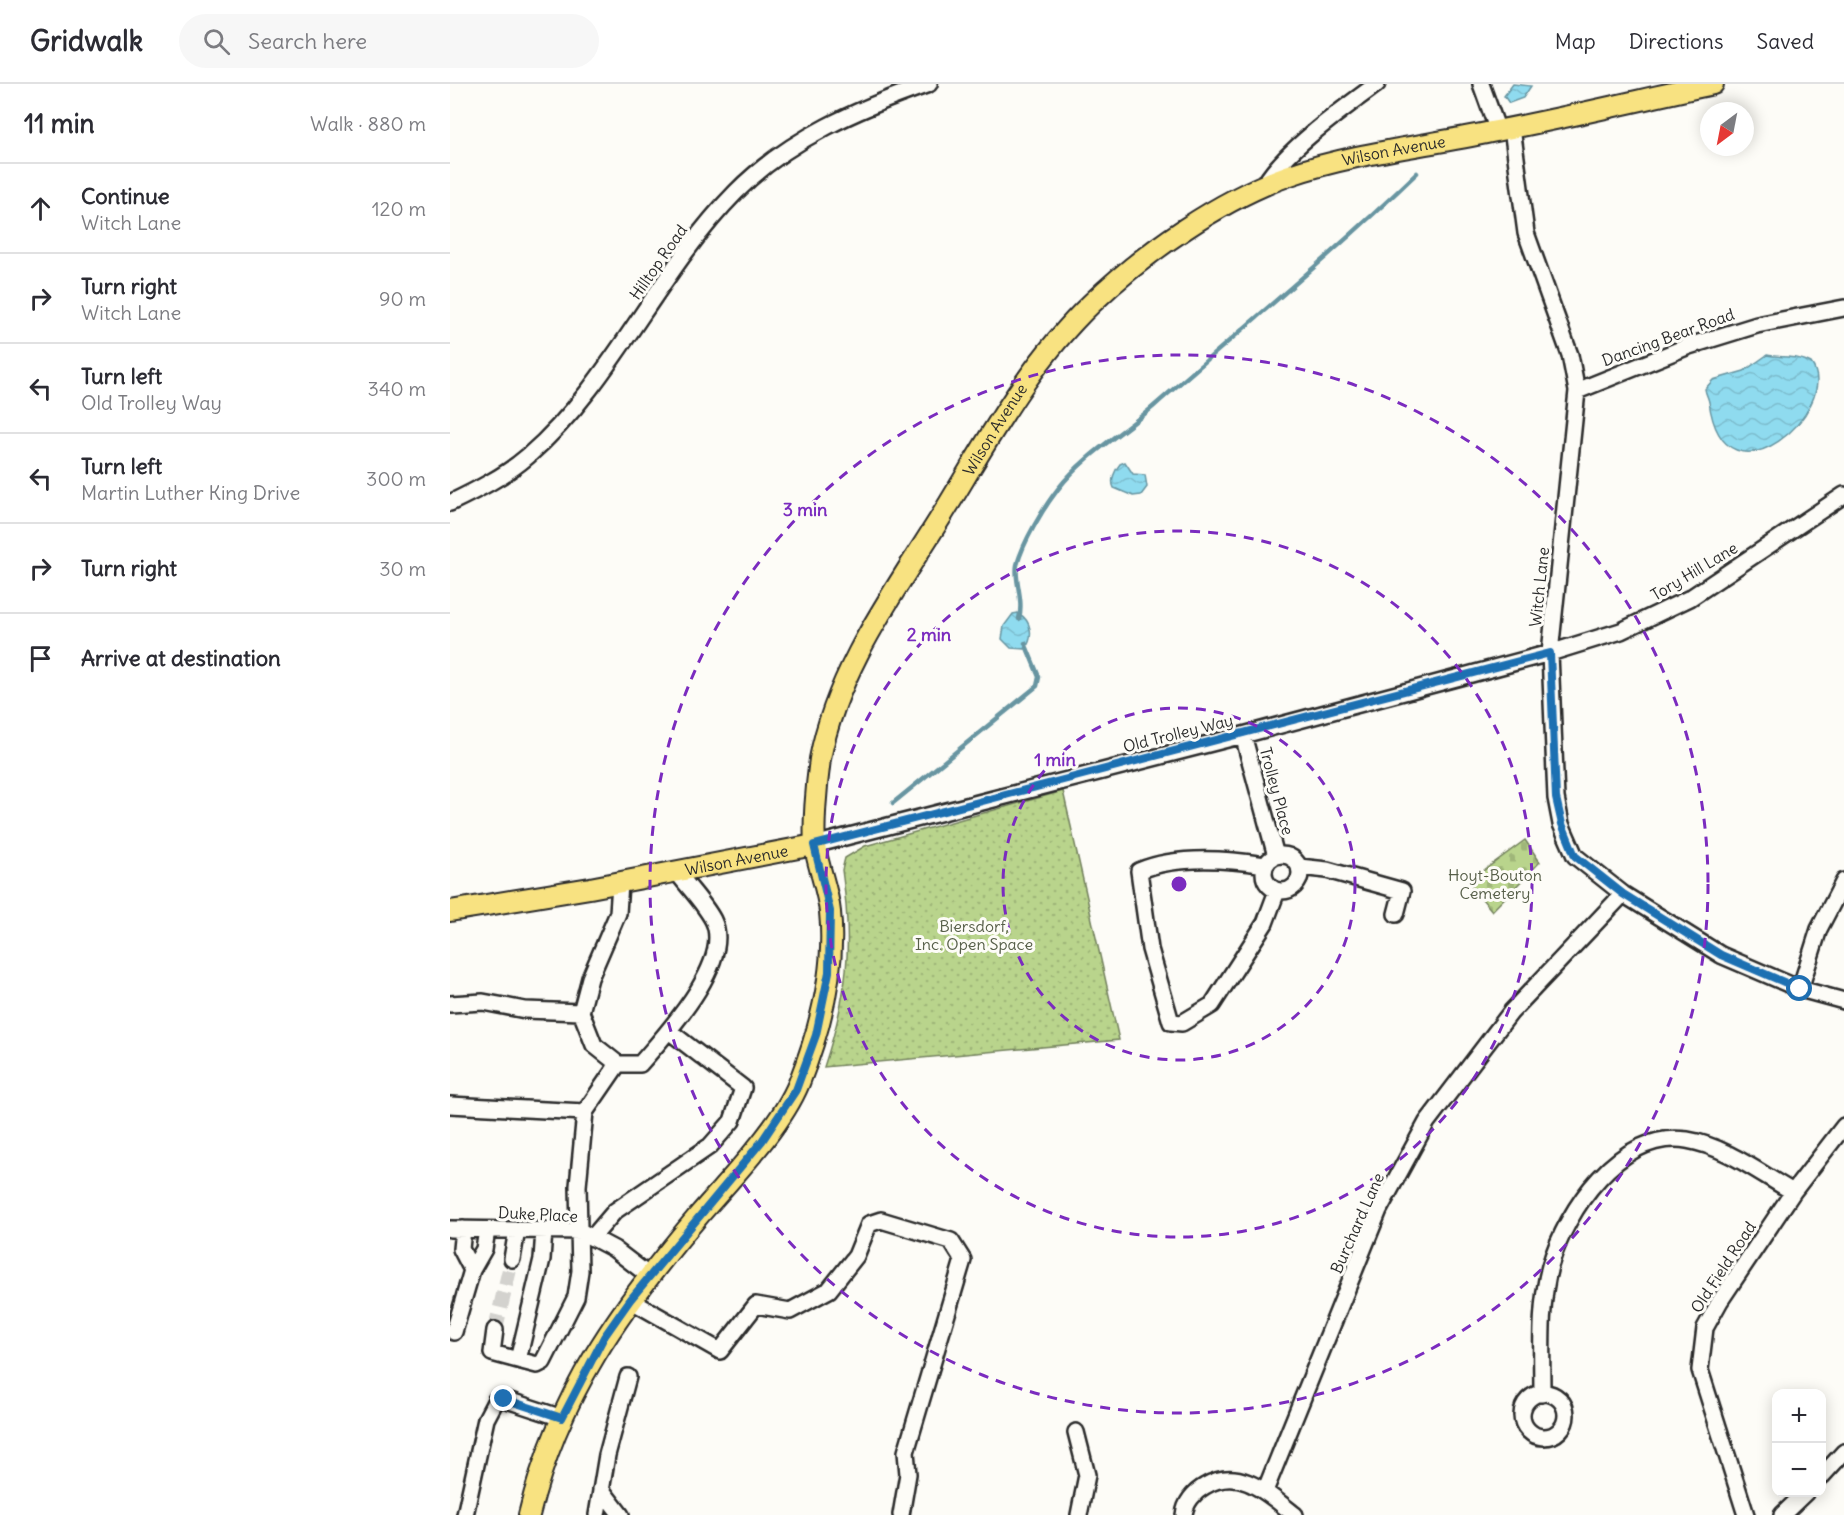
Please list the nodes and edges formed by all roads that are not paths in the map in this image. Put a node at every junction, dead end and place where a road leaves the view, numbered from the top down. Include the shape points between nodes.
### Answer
1 (930, 84) edge
2 (1377, 84) edge
3 (1481, 84) edge
4 (1713, 84) edge
5 (1505, 130) junction
6 (1265, 184) junction
7 (1844, 309) edge
8 (1577, 391) junction
9 (1844, 495) edge
10 (450, 503) edge
11 (1550, 653) junction
12 (1243, 735) junction
13 (814, 845) junction
14 (1271, 861) junction
15 (1299, 867) junction
16 (677, 872) junction
17 (1844, 881) edge
18 (620, 883) junction
19 (1277, 891) junction
20 (1623, 894) junction
21 (450, 911) edge
22 (1396, 914) dead end
23 (1800, 989) junction
24 (1844, 1000) edge
25 (450, 1004) edge
26 (581, 1012) junction
27 (669, 1031) junction
28 (618, 1064) junction
29 (450, 1105) edge
30 (585, 1112) junction
31 (1844, 1126) edge
32 (1793, 1192) junction
33 (457, 1229) edge
34 (487, 1230) junction
35 (517, 1230) junction
36 (544, 1231) junction
37 (586, 1234) junction
38 (512, 1259) tunnel mouth
39 (472, 1270) junction
40 (648, 1275) junction
41 (630, 1300) junction
42 (495, 1330) tunnel mouth
43 (454, 1332) dead end
44 (518, 1360) junction
45 (628, 1377) dead end
46 (1542, 1394) dead end
47 (562, 1418) junction
48 (1076, 1432) dead end
49 (1844, 1452) edge
50 (1826, 1471) edge
51 (601, 1489) junction
52 (1265, 1491) junction
53 (1801, 1497) edge
54 (465, 1515) edge
55 (529, 1515) edge
56 (597, 1515) edge
57 (621, 1515) edge
58 (902, 1515) edge
59 (1079, 1515) edge
60 (1184, 1515) edge
61 (1295, 1515) edge
62 (1746, 1515) edge
63 (1782, 1515) edge

1 - 10 street, Hilltop Road via 877,102 826,127 779,156 737,191 700,233 563,422 527,457 480,489
2 - 6 street via 1294,151
3 - 5 street, Witch Lane
4 - 5 main road, Wilson Avenue
5 - 6 main road, Wilson Avenue via 1334,163
5 - 8 street, Witch Lane via 1526,233 1569,355
6 - 13 main road, Wilson Avenue via 1187,229 1107,289 1070,326 1014,399 853,661 820,760
7 - 8 street, Dancing Bear Road via 1734,332
8 - 11 street, Witch Lane
9 - 11 street, Tory Hill Lane via 1690,598 1621,631
11 - 12 street, Old Trolley Way
11 - 20 street, Witch Lane via 1556,798 1562,824 1575,856
12 - 13 street, Old Trolley Way
12 - 14 street, Trolley Place
13 - 16 main road, Wilson Avenue
13 - 40 main road via 830,911 829,972 816,1035 796,1090 762,1141
14 - 15 street, Trolley Place via 1287,856
14 - 19 street, Trolley Place via 1264,872 1267,884
14 - 19 street via 1181,861 1139,871 1150,949 1171,1022 1182,1023 1212,1005 1265,923
15 - 19 street via 1299,880 1293,888
15 - 22 street, Trolley Place via 1327,870 1402,891
16 - 18 main road, Wilson Avenue
16 - 27 street via 714,922 716,952 693,1001
17 - 23 street via 1820,929
18 - 21 main road, Wilson Avenue
18 - 26 street via 618,913 590,978
20 - 23 street, Witch Lane via 1721,955
20 - 52 street, Burchard Lane via 1511,1012 1427,1122 1379,1210
23 - 24 street, Witch Lane
25 - 26 street via 483,1002 525,1010
26 - 28 street via 594,1045
27 - 28 street via 640,1064
27 - 37 street via 743,1088 732,1121 710,1146
28 - 30 street
29 - 30 street
30 - 37 street via 578,1186
31 - 32 street, Old Field Road
32 - 46 street via 1716,1149 1686,1140 1653,1142 1626,1154 1597,1180 1569,1221 1550,1266 1542,1320
32 - 62 street, Old Field Road via 1720,1301 1705,1328 1701,1346 1700,1370
33 - 34 street, Duke Place
33 - 39 street via 461,1249
34 - 35 street, Duke Place
34 - 39 street via 484,1249
35 - 36 street, Duke Place
35 - 38 street
36 - 37 street, Duke Place
36 - 44 street via 542,1259
37 - 40 street, Duke Place
37 - 44 street via 576,1297 543,1362 537,1365
39 - 43 street
40 - 41 main road
41 - 47 main road via 604,1337
41 - 58 street via 720,1351 756,1305 790,1311 829,1290 856,1256 869,1224 881,1220 951,1241 963,1260 906,1452 908,1474
42 - 44 street via 492,1353
45 - 51 street
47 - 54 street via 504,1399 496,1400 486,1419
47 - 55 main road
48 - 59 street via 1087,1475
49 - 50 street
51 - 56 street
51 - 57 street
52 - 60 street via 1235,1477 1215,1480 1197,1490 1184,1508
52 - 61 street
53 - 63 street

